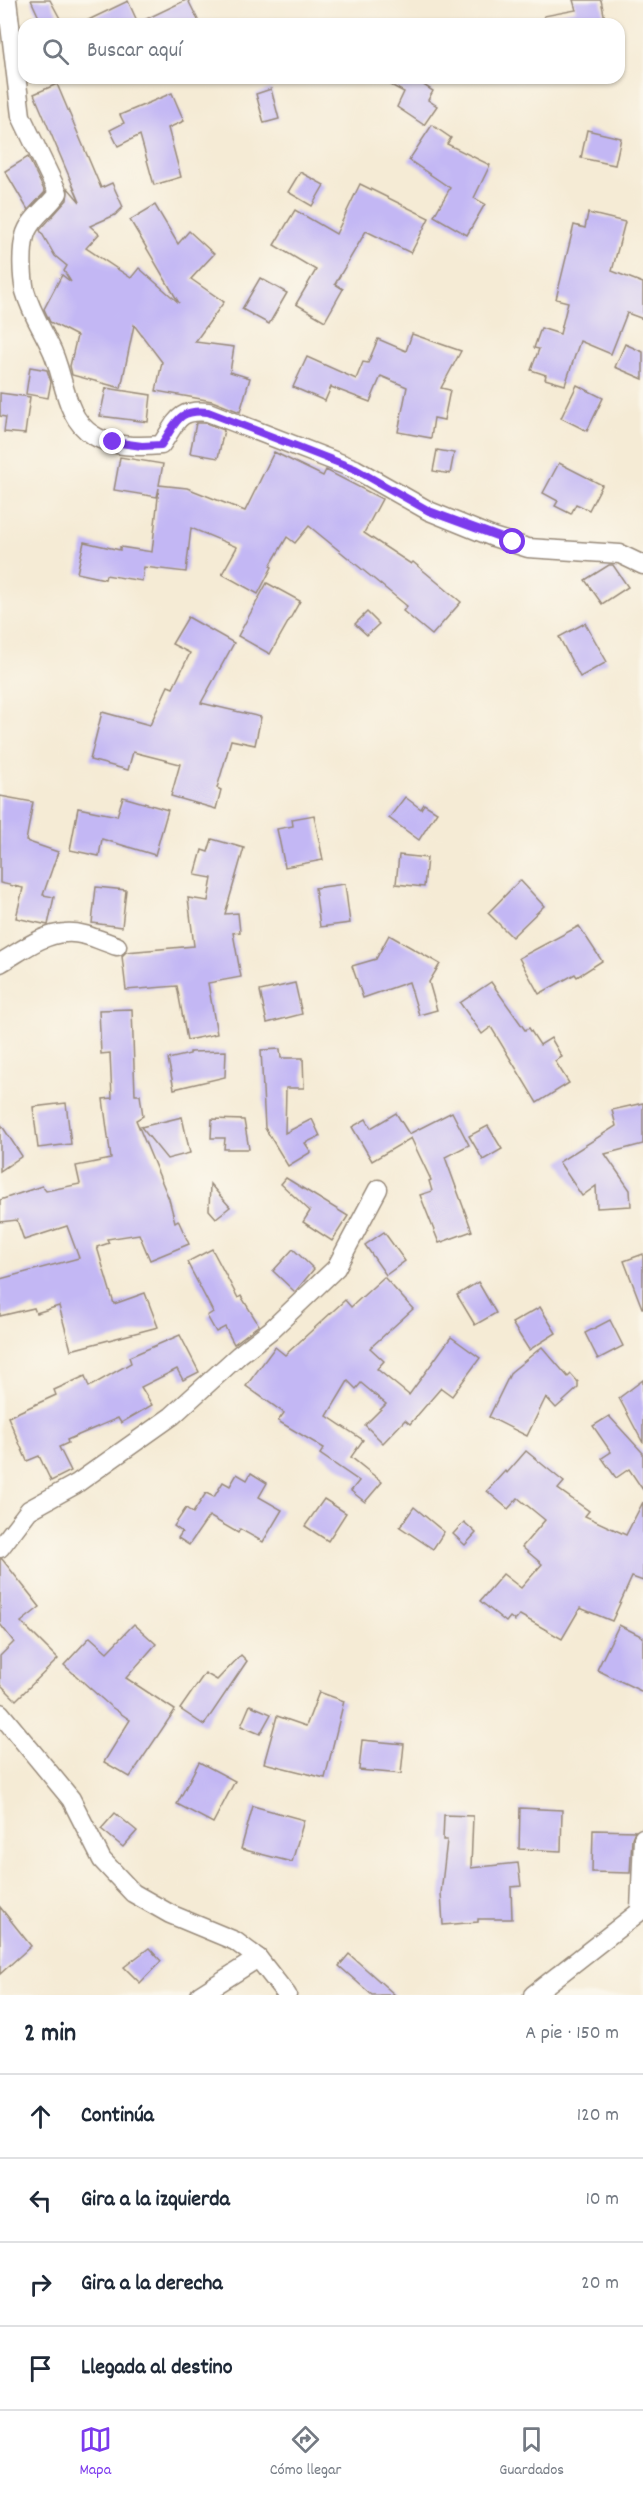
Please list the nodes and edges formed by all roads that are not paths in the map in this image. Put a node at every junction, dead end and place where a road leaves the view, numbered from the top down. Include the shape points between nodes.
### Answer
1 (7, 0) edge
2 (643, 565) edge
3 (117, 946) dead end
4 (0, 963) edge
5 (378, 1189) dead end
6 (0, 1548) edge
7 (0, 1713) edge
8 (643, 1838) edge
9 (642, 1910) edge
10 (258, 1958) junction
11 (200, 1995) edge
12 (287, 1995) edge
13 (533, 1995) edge

1 - 2 street via 21,116 58,193 25,235 25,289 34,320 51,347 66,397 81,425 94,436 113,442 161,445 183,414 208,412 355,469 429,511 493,537 528,548 620,554
3 - 4 street via 66,932 41,940
5 - 6 street via 336,1268 271,1330 172,1416 76,1485 29,1510
7 - 10 street via 71,1799 102,1860 133,1893 170,1914 235,1941
8 - 9 street
9 - 13 street
10 - 11 street
10 - 12 street

